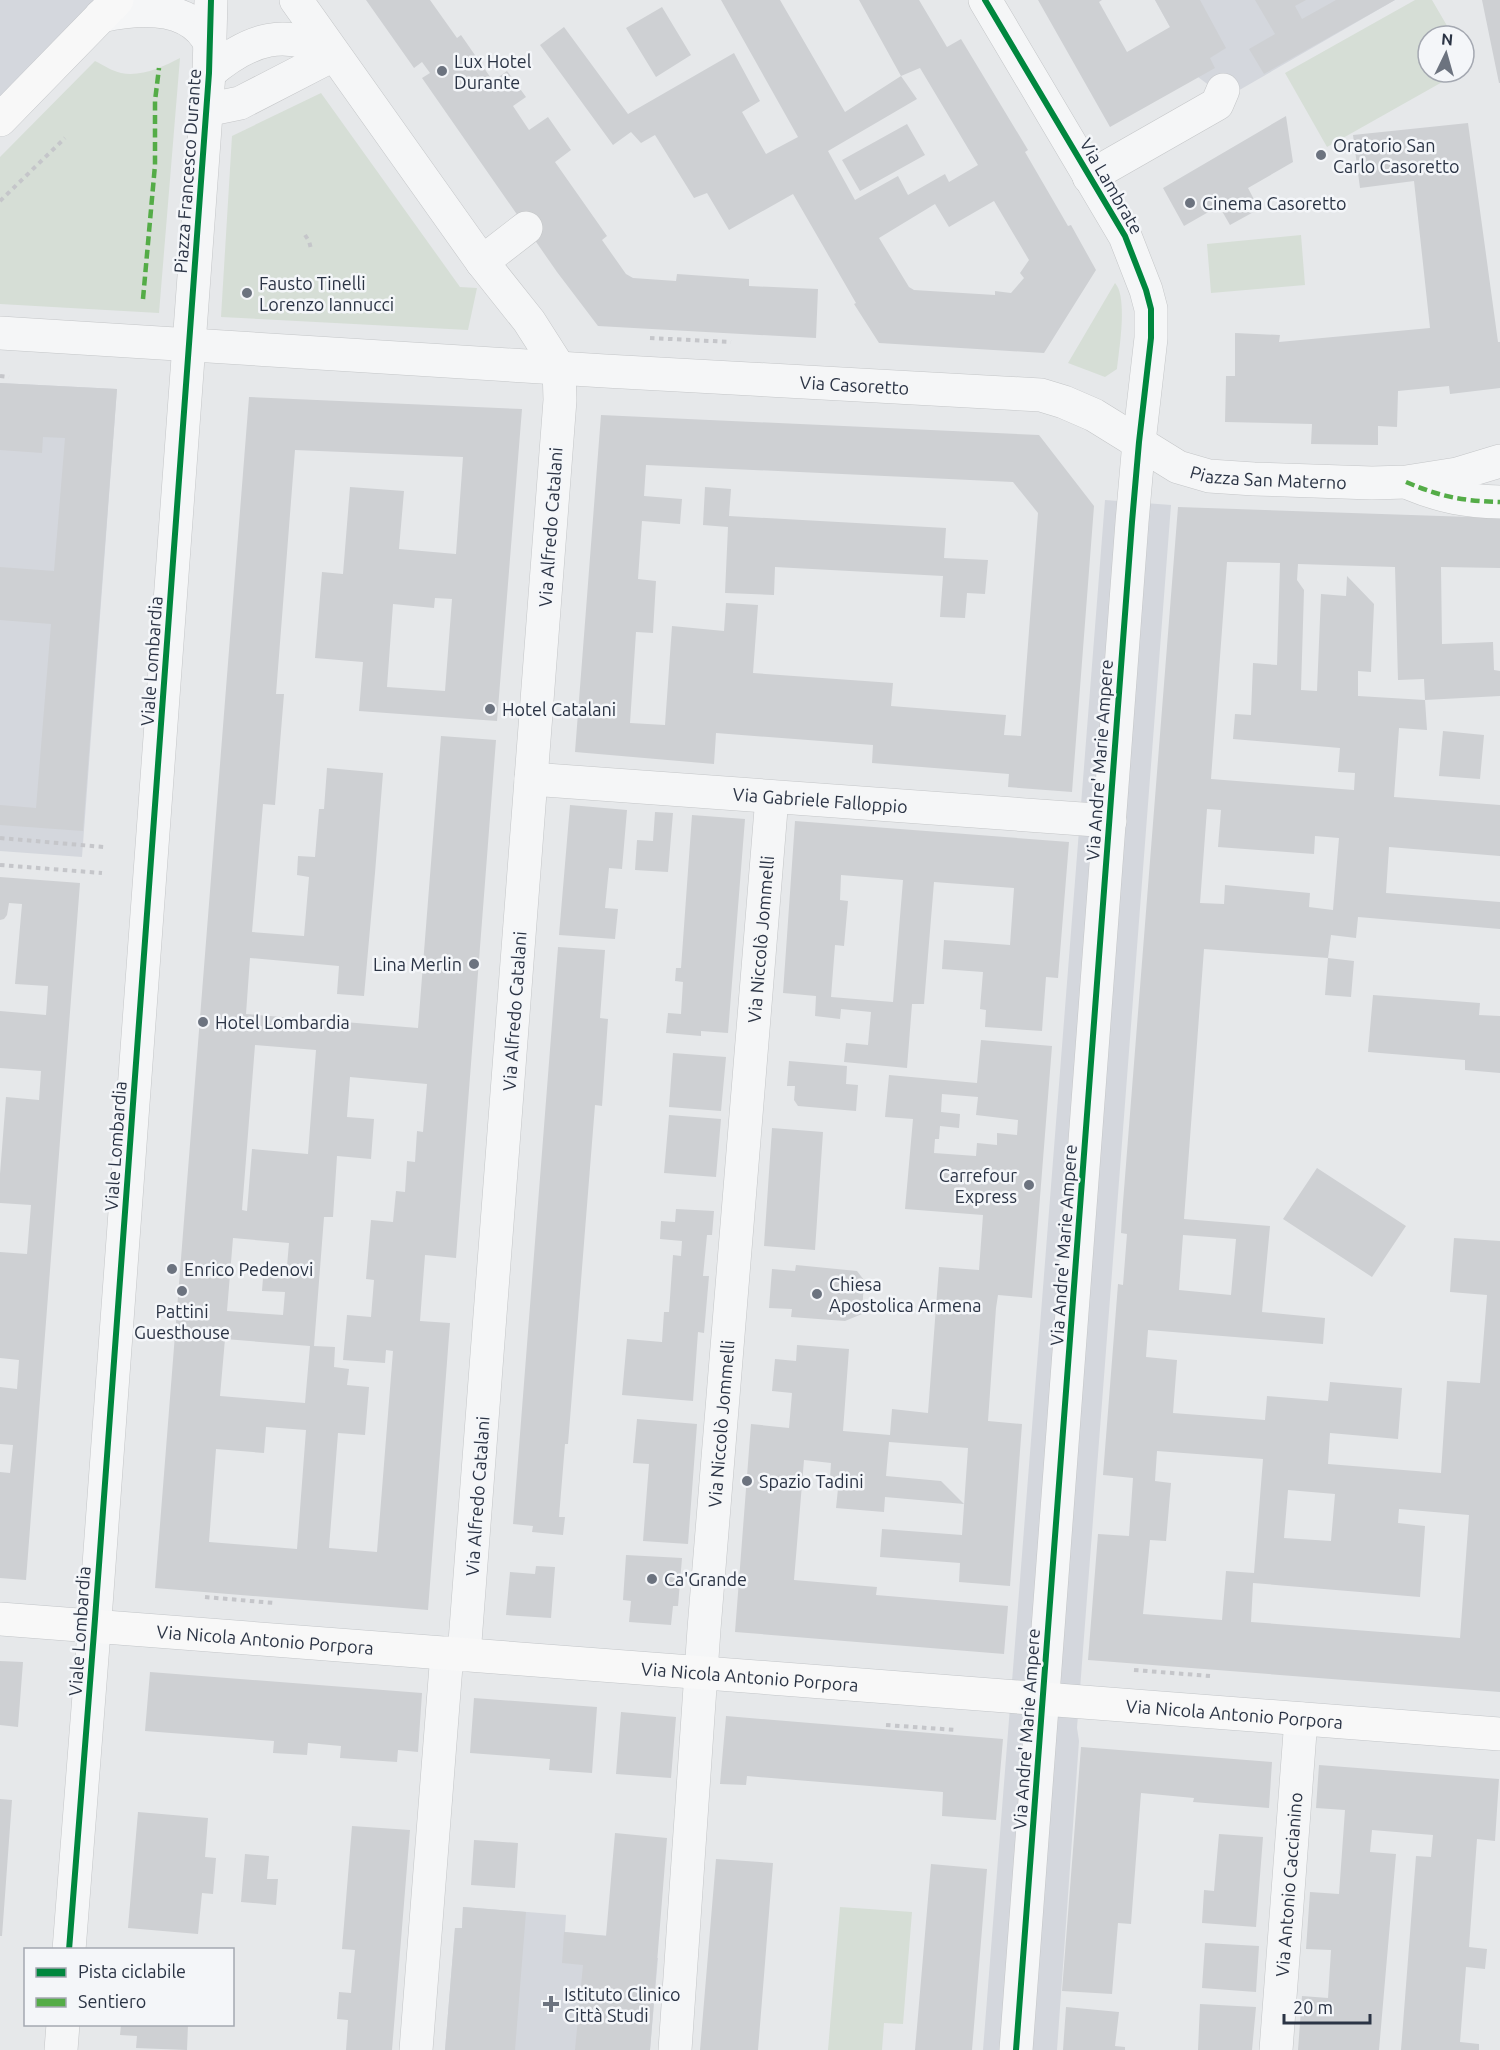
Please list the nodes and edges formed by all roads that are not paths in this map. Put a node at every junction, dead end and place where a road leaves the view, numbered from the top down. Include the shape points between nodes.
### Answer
1 (211, 0) edge
2 (225, 0) edge
3 (296, 0) edge
4 (985, 0) edge
5 (109, 8) edge
6 (333, 55) junction
7 (210, 57) junction
8 (1223, 90) dead end
9 (206, 110) junction
10 (0, 120) edge
11 (1089, 177) junction
12 (526, 228) dead end
13 (482, 262) junction
14 (0, 333) edge
15 (189, 345) junction
16 (559, 368) junction
17 (1139, 442) junction
18 (1500, 461) edge
19 (1406, 482) junction
20 (1500, 502) edge
21 (531, 779) junction
22 (772, 797) junction
23 (1110, 821) junction
24 (0, 1619) edge
25 (94, 1627) junction
26 (456, 1654) junction
27 (702, 1673) junction
28 (1043, 1699) junction
29 (1301, 1719) junction
30 (1500, 1734) edge
31 (69, 1948) edge
32 (63, 2026) edge
33 (61, 2050) edge
34 (416, 2050) edge
35 (675, 2050) edge
36 (1016, 2050) edge
37 (1276, 2050) edge

1 - 7 street, Piazza Francesco Durante
2 - 7 street, Piazza Francesco Durante
3 - 6 street
4 - 11 street, Via Lambrate
5 - 7 street via 174,14 197,26 207,37
5 - 10 main road
6 - 7 street via 305,42 284,38
6 - 9 street via 240,103
6 - 13 street
7 - 9 street, Piazza Francesco Durante
8 - 11 street via 1217,104
9 - 15 street, Piazza Francesco Durante
11 - 17 street, Via Lambrate via 1125,236 1149,299 1151,338
12 - 13 street
13 - 16 street
14 - 15 street
15 - 16 street
15 - 25 street, Viale Lombardia
16 - 17 street, Via Casoretto via 1041,395 1094,415
16 - 21 street, Via Alfredo Catalani via 560,400
17 - 19 street, Piazza San Materno via 1178,467 1209,476
17 - 23 street, Via Andre' Marie Ampere
18 - 19 street, Piazza San Materno via 1457,474
19 - 20 street, Piazza San Materno via 1445,497
21 - 22 street, Via Gabriele Falloppio
21 - 26 street, Via Alfredo Catalani
22 - 23 street, Via Gabriele Falloppio
22 - 27 street, Via Niccolò Jommelli
23 - 28 street, Via Andre' Marie Ampere
24 - 25 main road, Via Nicola Antonio Porpora
25 - 26 main road, Via Nicola Antonio Porpora
25 - 31 street, Viale Lombardia
26 - 27 main road, Via Nicola Antonio Porpora
26 - 34 street, Via Alfredo Catalani
27 - 28 main road, Via Nicola Antonio Porpora
27 - 35 street, Via Niccolò Jommelli
28 - 29 main road, Via Nicola Antonio Porpora
28 - 36 street, Via Andre' Marie Ampere
29 - 30 main road, Via Nicola Antonio Porpora
29 - 37 street, Via Antonio Caccianino
32 - 33 street

